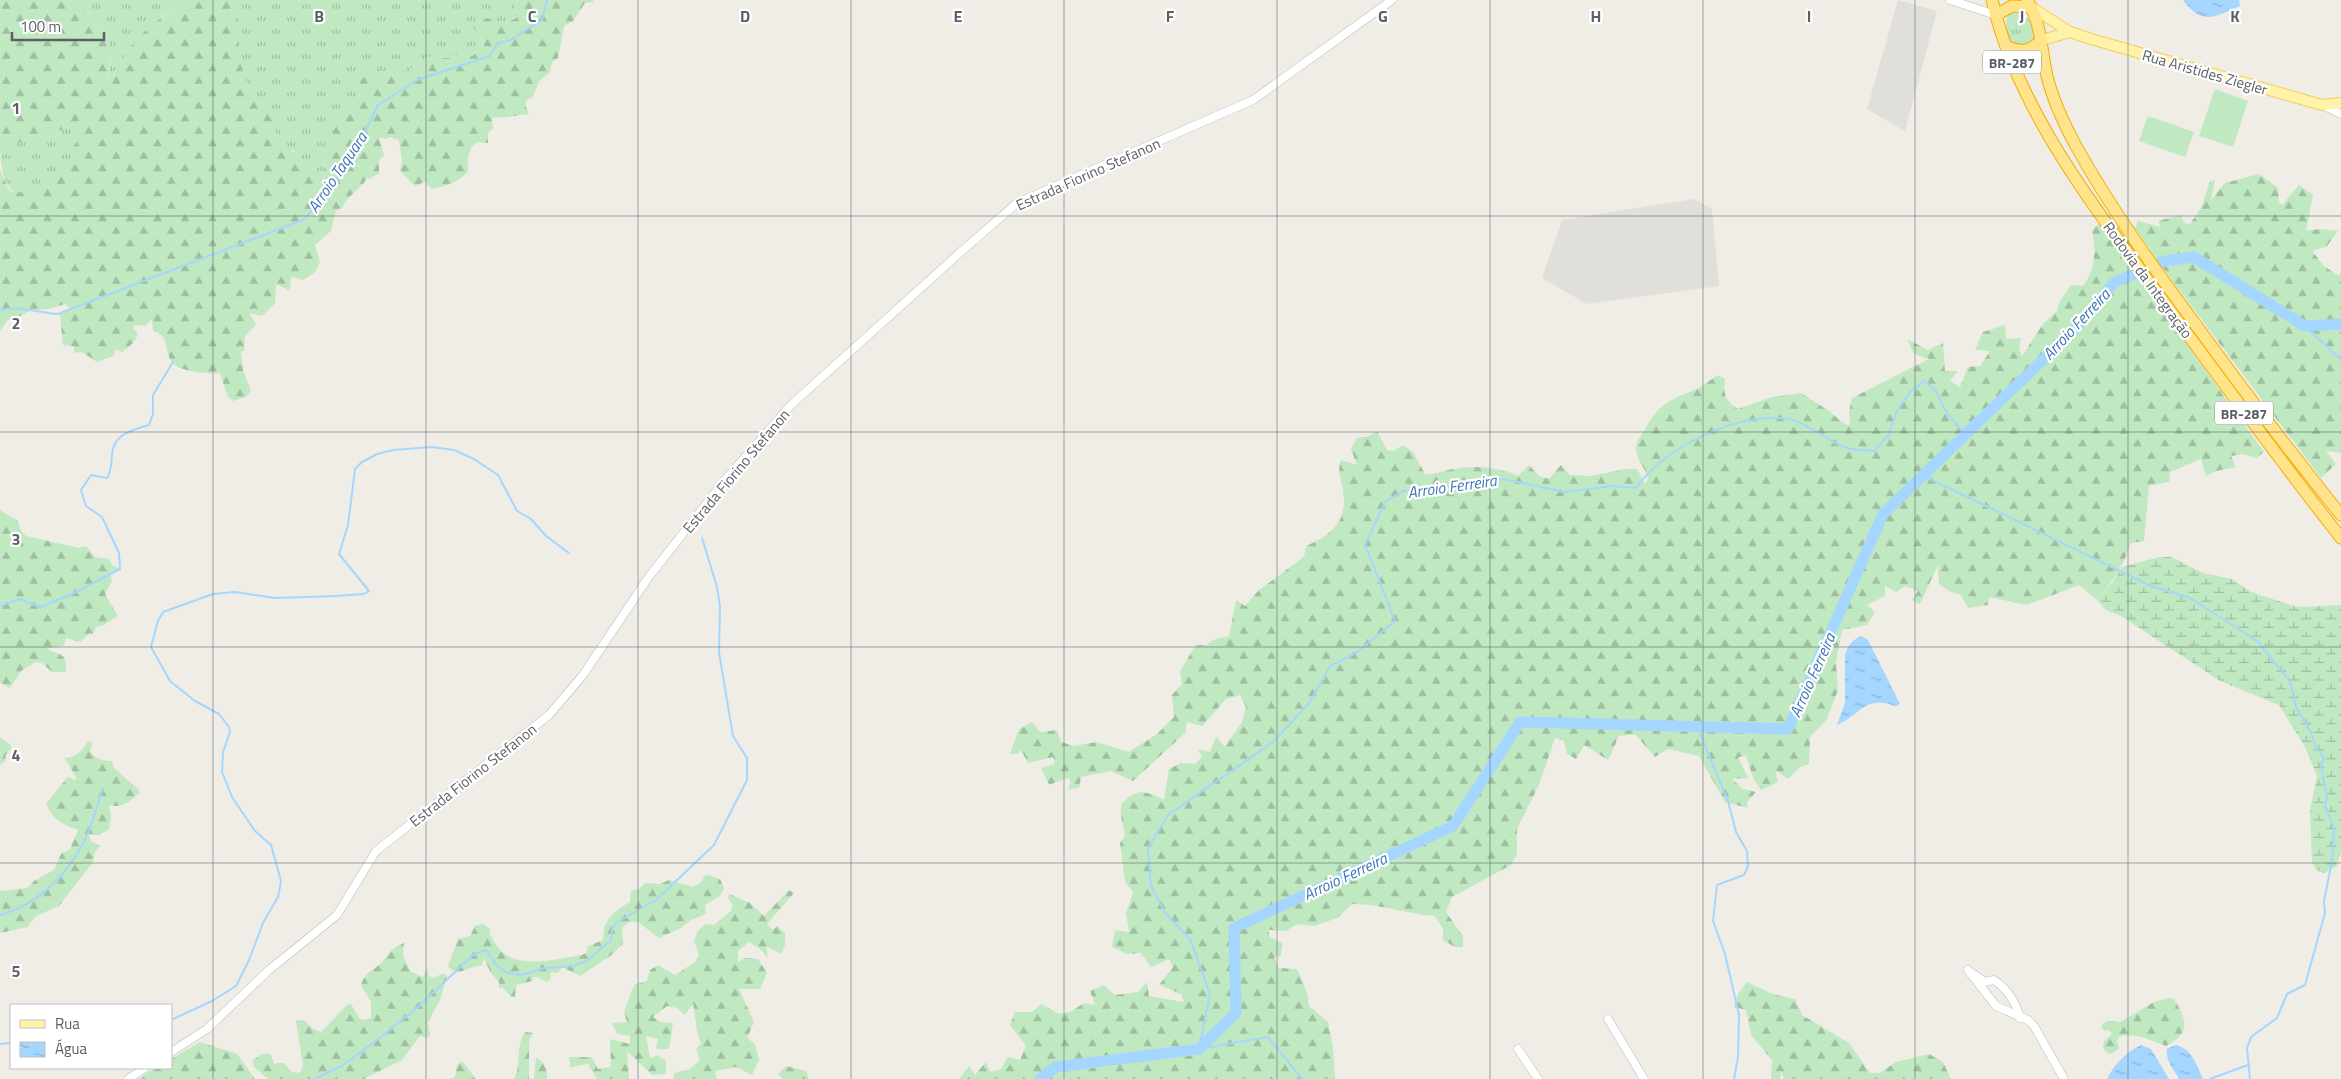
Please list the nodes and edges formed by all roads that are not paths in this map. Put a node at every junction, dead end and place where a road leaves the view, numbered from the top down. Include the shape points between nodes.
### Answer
1 (1392, 0) edge
2 (1950, 0) edge
3 (1992, 0) edge
4 (2029, 4) edge
5 (1996, 15) junction
6 (2070, 32) junction
7 (2042, 40) junction
8 (2006, 46) junction
9 (2341, 103) edge
10 (2322, 105) junction
11 (2341, 114) edge
12 (2140, 259) junction
13 (2156, 281) junction
14 (2341, 515) edge
15 (2341, 538) edge
16 (2020, 1018) junction
17 (1608, 1019) dead end
18 (1518, 1050) dead end
19 (172, 1051) edge
20 (143, 1069) edge
21 (128, 1079) edge
22 (1538, 1079) edge
23 (1644, 1079) edge
24 (2064, 1079) edge

1 - 19 street, Estrada Fiorino Stefanon via 1253,100 1017,203 791,405 725,480 648,578 583,675 549,715 376,851 337,915 269,970 207,1029
2 - 5 street
3 - 5 highway, Rodovia da Integração / BR-287
4 - 5 highway via 2012,6
4 - 6 main road, Rua Aristides Ziegler
4 - 7 highway, Rodovia da Integração / BR-287
5 - 8 highway, Rodovia da Integração / BR-287
6 - 7 main road
6 - 10 main road, Rua Aristides Ziegler
7 - 8 highway via 2030,50 2020,52
7 - 12 highway, Rodovia da Integração / BR-287 via 2053,98
8 - 12 highway, Rodovia da Integração / BR-287 via 2032,108 2088,197
9 - 10 main road, Rua Aristides Ziegler
10 - 11 street
12 - 13 highway, Rodovia da Integração / BR-287
13 - 14 highway, Rodovia da Integração / BR-287
13 - 15 highway, Rodovia da Integração / BR-287 via 2261,435
16 - 16 street via 2014,1002 2001,985 1994,980 1985,982 1968,970 1996,1006
16 - 24 street via 2034,1026
17 - 23 street
18 - 22 street
20 - 21 street

